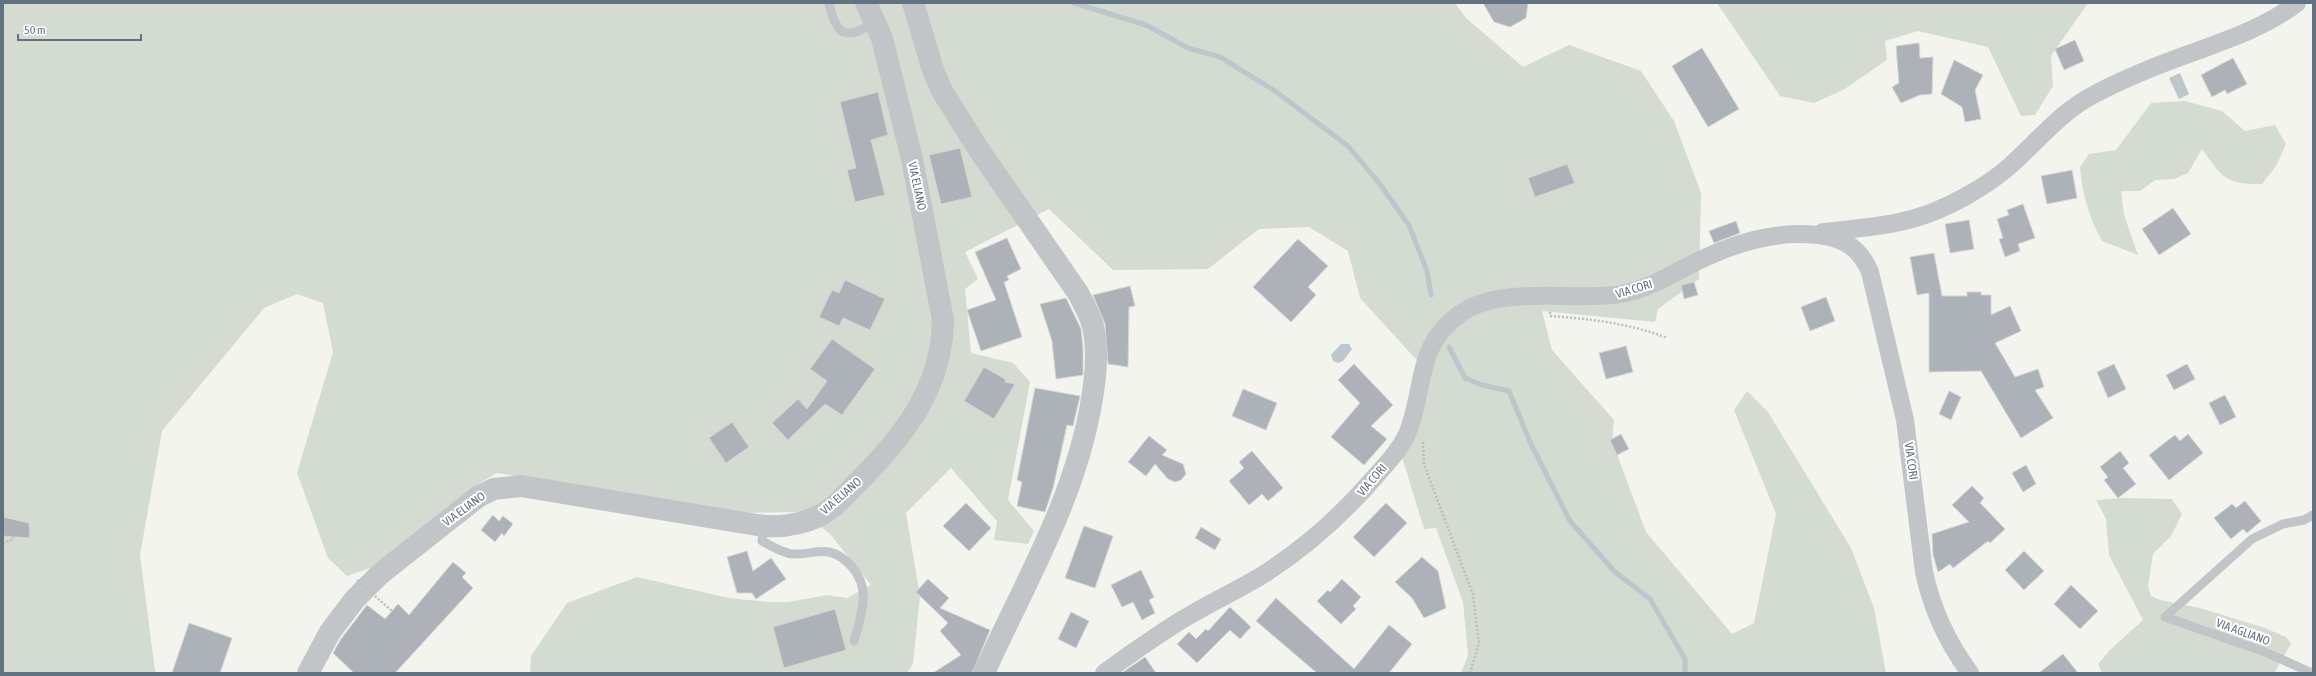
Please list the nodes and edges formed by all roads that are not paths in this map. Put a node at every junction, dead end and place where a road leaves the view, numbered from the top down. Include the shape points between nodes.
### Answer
1 (829, 3) edge
2 (913, 3) edge
3 (2297, 3) edge
4 (870, 12) edge
5 (1803, 234) junction
6 (2313, 515) edge
7 (764, 526) junction
8 (854, 642) dead end
9 (311, 666) edge
10 (984, 673) edge
11 (1104, 673) edge
12 (1970, 673) edge
13 (2312, 673) edge

1 - 4 lane via 833,20 844,33 856,33
2 - 10 street via 942,91 979,150 1078,293 1094,332 1095,382 1078,463 1050,535
3 - 5 street via 2249,31 2146,70 2084,100 2062,116 1999,175 1977,190 1939,208 1890,224
4 - 7 street, VIA ELIANO via 882,38 912,159 939,291 943,320 941,346 923,399 905,430 885,455 825,513 799,523
5 - 11 street, VIA CORI via 1777,235 1737,245 1702,259 1654,284 1628,293 1611,296 1521,298 1485,302 1466,310 1442,330 1430,348 1423,367 1410,427 1399,447 1345,509 1279,564 1180,621
5 - 12 street, VIA CORI via 1829,237 1849,244 1862,255 1870,272 1905,420 1928,591 1943,630
6 - 13 lane, VIA AGLIANO via 2304,520 2283,524 2252,539 2165,617 2265,652
7 - 8 lane via 762,540 780,551 792,554 829,552 840,556 857,573 865,595
7 - 9 street, VIA ELIANO via 520,486 494,489 472,502 368,585 335,626

